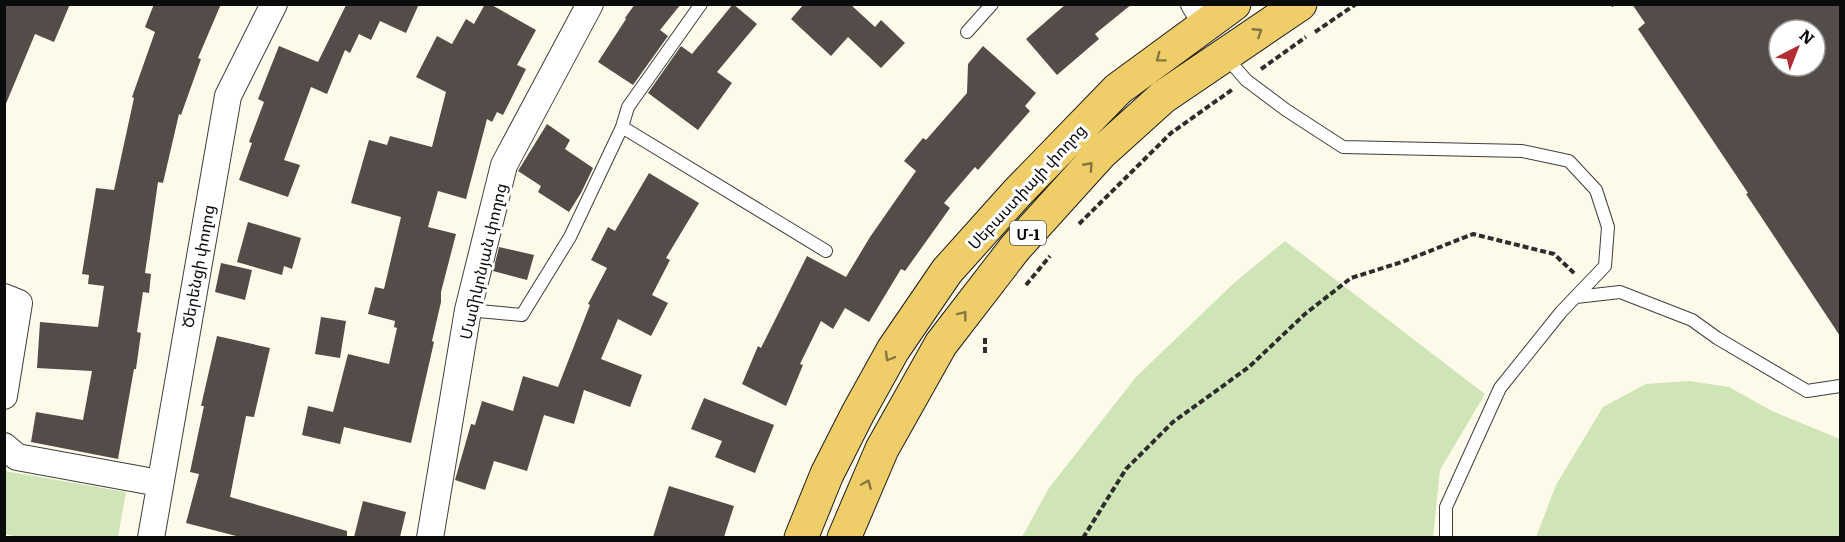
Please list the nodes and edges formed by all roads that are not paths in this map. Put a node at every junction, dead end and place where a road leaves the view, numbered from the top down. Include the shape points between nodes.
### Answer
1 (274, 4) edge
2 (590, 4) edge
3 (701, 4) edge
4 (992, 4) edge
5 (1234, 4) edge
6 (1300, 4) edge
7 (1200, 14) edge
8 (967, 32) dead end
9 (1224, 54) junction
10 (622, 127) junction
11 (826, 252) dead end
12 (4, 297) edge
13 (1576, 297) junction
14 (468, 310) junction
15 (1840, 386) edge
16 (4, 396) edge
17 (4, 446) edge
18 (159, 483) junction
19 (151, 537) edge
20 (430, 537) edge
21 (801, 537) edge
22 (844, 537) edge
23 (1446, 537) edge

1 - 18 street, Ծերենցի փողոց via 228,96
2 - 14 street, Մամիկոնյան փողոց via 504,165
3 - 10 lane via 628,106
4 - 8 lane
5 - 7 main road, Սեբաստիայի փողոց / Մ-1
9 -> 6 main road, Սեբաստիայի փողոց / Մ-1
7 -> 21 main road, Սեբաստիայի փողոց / Մ-1 via 1118,89 947,271 892,350 827,474
9 - 13 lane via 1246,80 1343,147 1522,151 1569,161 1596,190 1608,227 1605,266
22 -> 9 main road, Սեբաստիայի փողոց / Մ-1 via 882,449 941,344 1015,248 1101,153 1163,97
10 - 11 lane
10 - 14 lane via 570,237 522,315
12 - 16 street via 19,303
13 - 15 lane via 1620,292 1692,320 1807,391
13 - 23 lane via 1500,388 1446,507
14 - 20 street, Մամիկոնյան փողոց
17 - 18 street via 17,458
18 - 19 street, Ծերենցի փողոց

